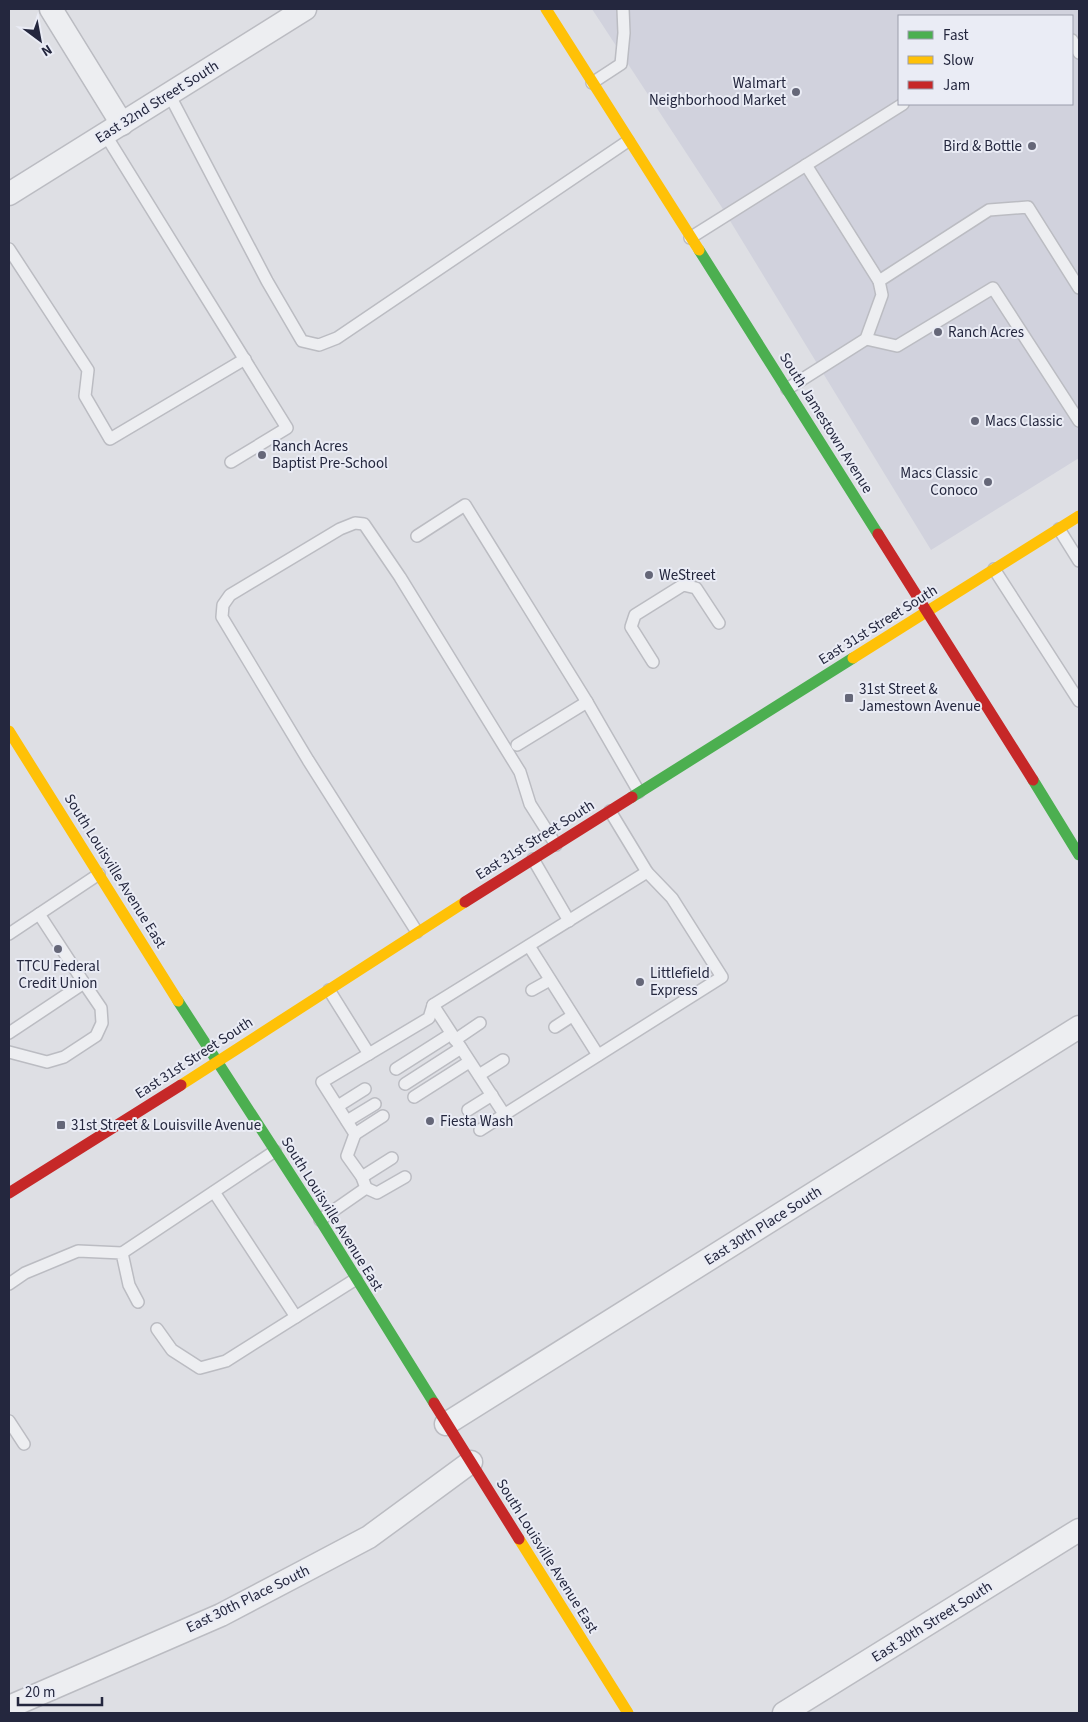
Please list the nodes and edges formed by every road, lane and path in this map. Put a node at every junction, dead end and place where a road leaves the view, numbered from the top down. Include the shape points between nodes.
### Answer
1 (51, 9) edge
2 (306, 9) edge
3 (546, 9) edge
4 (623, 9) edge
5 (1073, 42) edge
6 (1079, 53) edge
7 (592, 83) junction
8 (169, 94) junction
9 (901, 105) edge
10 (114, 129) junction
11 (628, 141) junction
12 (806, 165) junction
13 (9, 194) edge
14 (690, 238) junction
15 (9, 249) edge
16 (878, 281) junction
17 (1079, 288) edge
18 (866, 339) junction
19 (245, 359) junction
20 (787, 390) junction
21 (1079, 421) edge
22 (231, 462) dead end
23 (1079, 516) edge
24 (1059, 529) junction
25 (417, 536) dead end
26 (1079, 561) edge
27 (994, 569) junction
28 (927, 612) junction
29 (719, 623) dead end
30 (653, 662) dead end
31 (1079, 701) edge
32 (587, 702) junction
33 (9, 731) edge
34 (517, 745) dead end
35 (639, 792) junction
36 (610, 811) junction
37 (556, 845) junction
38 (1079, 855) edge
39 (533, 860) junction
40 (647, 872) junction
41 (99, 874) junction
42 (39, 914) junction
43 (569, 921) junction
44 (417, 932) junction
45 (9, 934) edge
46 (529, 946) junction
47 (550, 980) junction
48 (84, 983) junction
49 (328, 990) junction
50 (532, 990) dead end
51 (433, 1005) junction
52 (572, 1016) junction
53 (480, 1023) dead end
54 (555, 1027) dead end
55 (1079, 1027) edge
56 (9, 1034) edge
57 (456, 1041) junction
58 (9, 1052) edge
59 (369, 1054) junction
60 (598, 1055) junction
61 (503, 1060) dead end
62 (217, 1062) junction
63 (469, 1062) junction
64 (396, 1069) dead end
65 (479, 1075) junction
66 (406, 1084) dead end
67 (365, 1089) dead end
68 (492, 1095) junction
69 (414, 1097) dead end
70 (375, 1104) dead end
71 (338, 1106) junction
72 (468, 1110) dead end
73 (504, 1114) junction
74 (383, 1116) dead end
75 (347, 1121) junction
76 (480, 1130) dead end
77 (355, 1134) junction
78 (275, 1151) junction
79 (392, 1158) dead end
80 (405, 1177) dead end
81 (364, 1182) junction
82 (214, 1192) junction
83 (9, 1193) edge
84 (320, 1220) junction
85 (122, 1253) junction
86 (356, 1280) junction
87 (9, 1284) edge
88 (138, 1302) dead end
89 (296, 1317) junction
90 (157, 1329) dead end
91 (9, 1421) edge
92 (446, 1424) junction
93 (24, 1444) dead end
94 (471, 1462) junction
95 (1079, 1530) edge
96 (9, 1706) edge
97 (628, 1713) edge
98 (784, 1713) edge

1 - 10 street
2 - 8 street, East 32nd Street South
3 - 7 street, South Jamestown Avenue
4 - 7 lane via 622,64
5 - 6 lane
7 - 11 street, South Jamestown Avenue
8 - 10 street, East 32nd Street South
8 - 11 lane via 302,341 319,346 337,338
9 - 12 lane
10 - 13 street, East 32nd Street South
10 - 19 lane
11 - 14 street, South Jamestown Avenue
12 - 14 lane
12 - 16 lane
14 - 20 street, South Jamestown Avenue
15 - 19 lane via 88,370 85,396 110,439
16 - 17 lane via 990,210 1028,207
16 - 18 lane via 882,295
18 - 20 lane
18 - 21 lane via 897,346 993,288
19 - 22 lane via 287,428
20 - 28 street, South Jamestown Avenue
23 - 24 street, East 31st Street South
24 - 26 lane
24 - 27 street, East 31st Street South
25 - 32 lane via 465,505
27 - 28 street, East 31st Street South
27 - 31 lane
28 - 35 street, East 31st Street South
28 - 38 street, South Jamestown Avenue
29 - 30 lane via 696,588 683,585 635,615 631,627
32 - 34 lane
32 - 35 lane
33 - 41 street, South Louisville Avenue East
35 - 36 street, East 31st Street South
36 - 37 street, East 31st Street South
36 - 40 lane
37 - 39 street, East 31st Street South
37 - 44 lane via 530,804 520,772 364,524 355,523 340,529 230,595 222,605 222,617
39 - 43 lane
39 - 44 street, East 31st Street South
40 - 43 lane
40 - 60 lane via 672,898 722,977
41 - 42 lane
41 - 62 street, South Louisville Avenue East
42 - 45 lane
42 - 48 lane
43 - 46 lane
44 - 49 street, East 31st Street South
46 - 47 lane
46 - 51 lane
47 - 50 lane
47 - 52 lane
48 - 56 lane
48 - 58 lane via 101,1008 102,1023 96,1036 64,1057 47,1062
49 - 59 lane
49 - 62 street, East 31st Street South
51 - 57 lane
51 - 59 lane via 429,1018
52 - 54 lane
52 - 60 lane
53 - 57 lane
55 - 92 street, East 30th Place South
57 - 63 lane
57 - 64 lane
57 - 66 lane
59 - 71 lane via 322,1082
60 - 73 lane
61 - 65 lane
62 - 78 street, South Louisville Avenue East
62 - 83 street, East 31st Street South
63 - 65 lane
63 - 69 lane
65 - 68 lane
67 - 71 lane
68 - 72 lane
68 - 73 lane
70 - 75 lane
71 - 75 lane
73 - 76 lane
74 - 77 lane
75 - 77 lane
77 - 81 lane via 348,1156
78 - 82 lane
78 - 84 street, South Louisville Avenue East
79 - 81 lane
80 - 81 lane via 377,1193
81 - 84 lane
82 - 85 lane
82 - 89 lane
84 - 86 street, South Louisville Avenue East
85 - 87 lane via 78,1251 25,1273
85 - 88 lane via 129,1285
86 - 89 lane
86 - 92 street, South Louisville Avenue East
89 - 90 lane via 226,1361 200,1368 172,1350
91 - 93 lane
92 - 94 street, South Louisville Avenue East
94 - 96 street, East 30th Place South via 369,1537 299,1574 221,1615
94 - 97 street, South Louisville Avenue East
95 - 98 street, East 30th Street South

